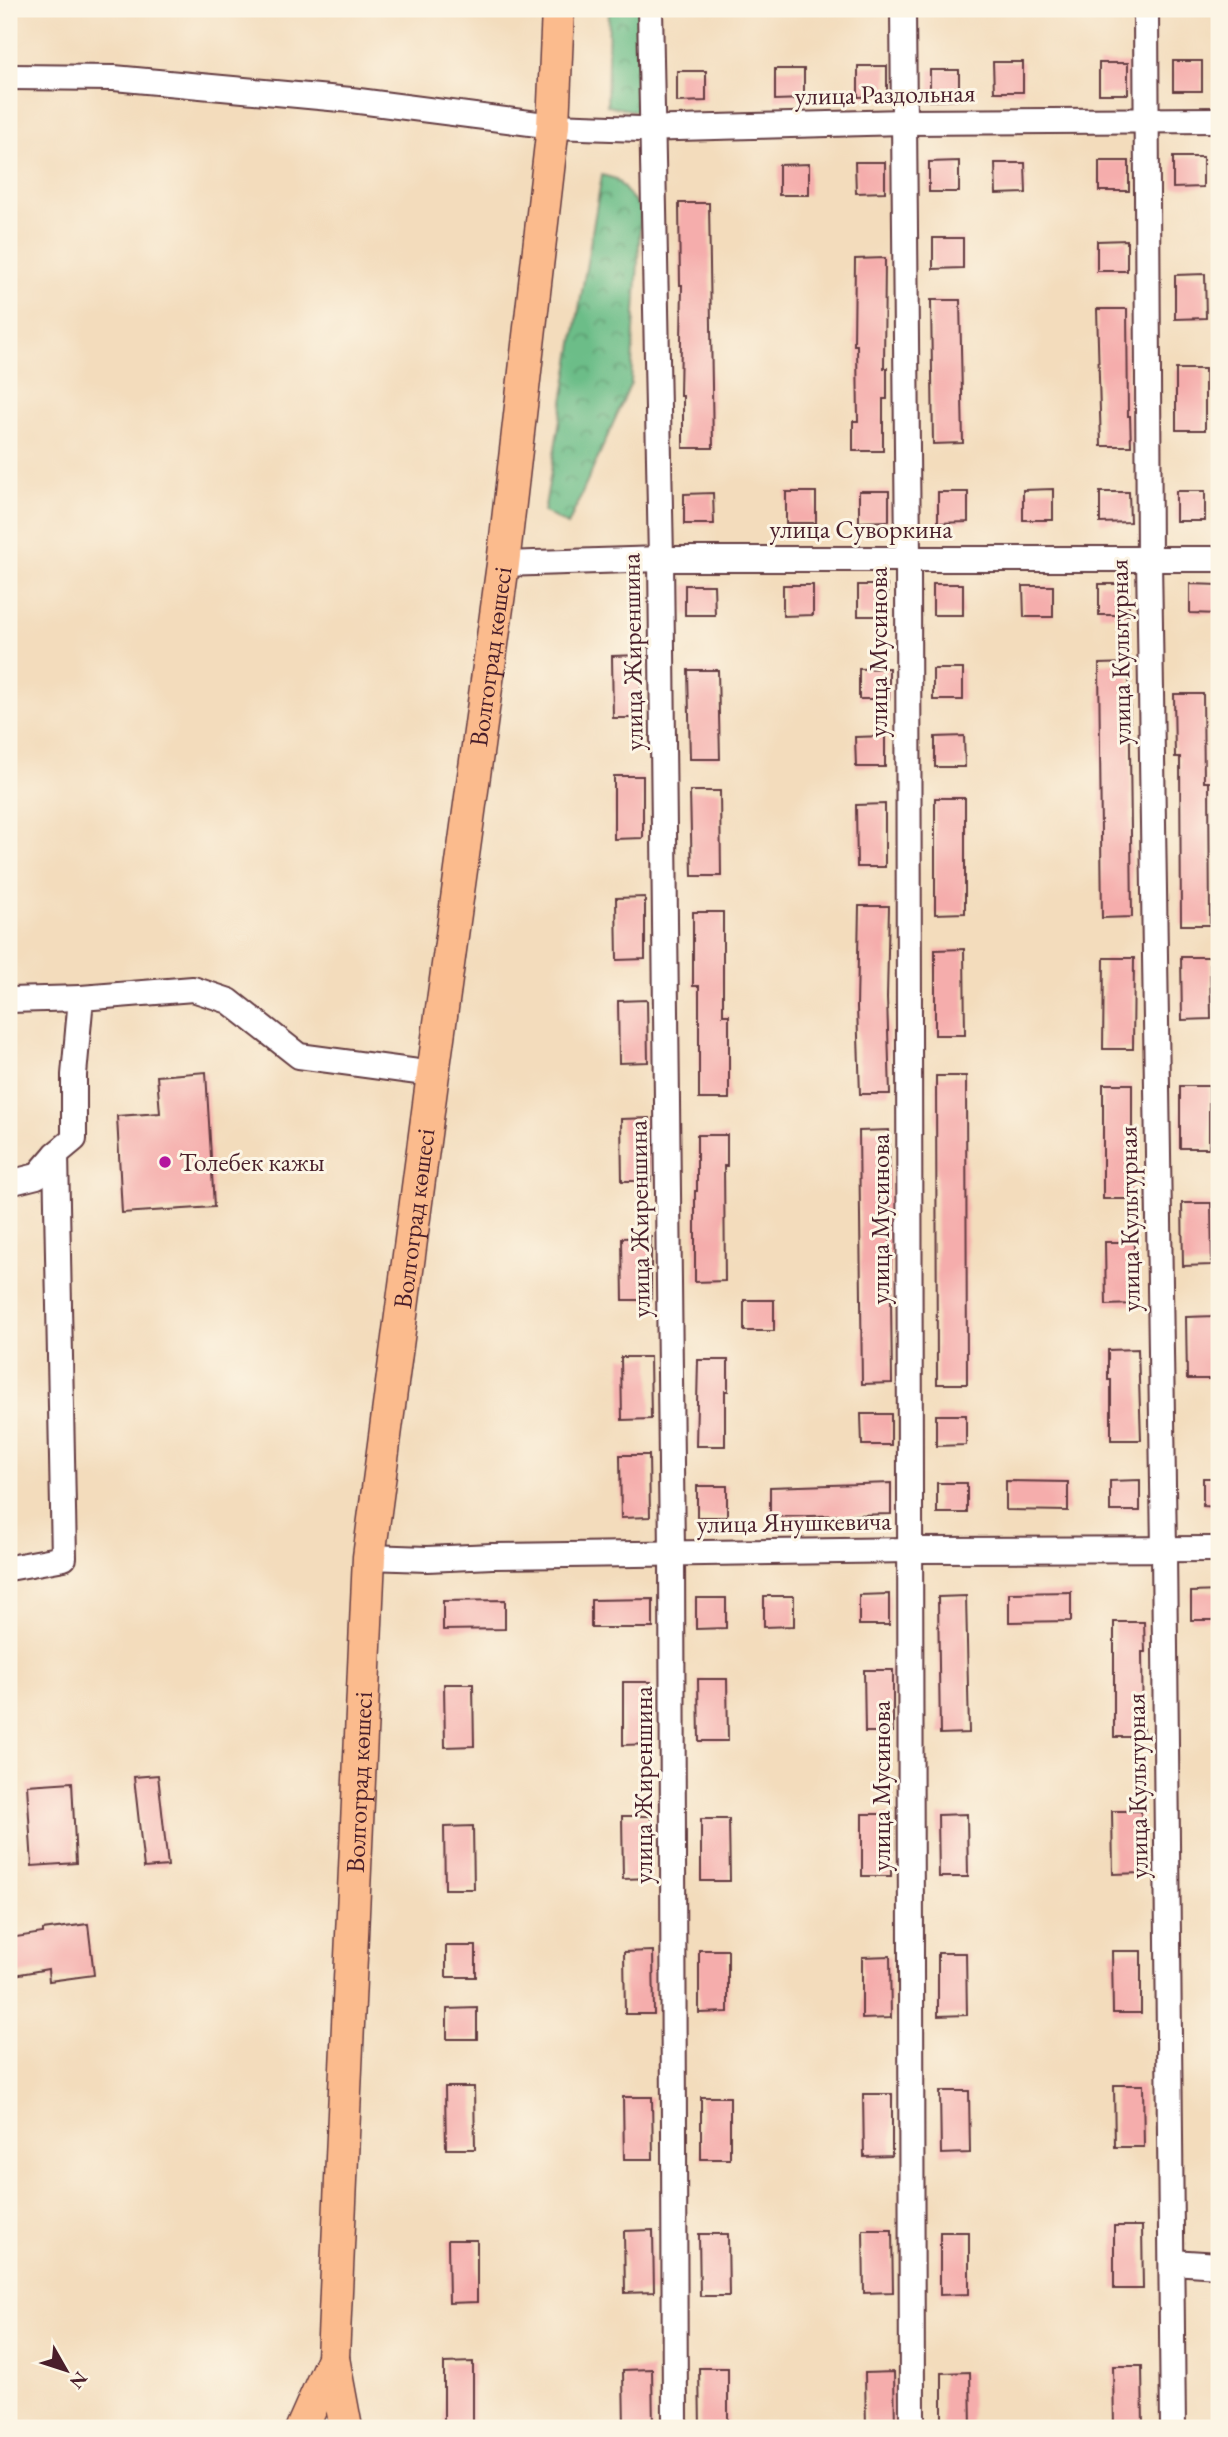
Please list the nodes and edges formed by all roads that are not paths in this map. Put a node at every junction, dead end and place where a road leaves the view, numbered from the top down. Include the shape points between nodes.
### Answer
1 (558, 9) edge
2 (650, 9) edge
3 (903, 9) edge
4 (1146, 9) edge
5 (9, 77) edge
6 (1219, 120) edge
7 (903, 122) junction
8 (1148, 122) junction
9 (553, 126) junction
10 (651, 129) junction
11 (908, 558) junction
12 (661, 559) junction
13 (1149, 559) junction
14 (1219, 559) edge
15 (503, 564) junction
16 (81, 998) junction
17 (9, 1000) edge
18 (433, 1074) junction
19 (56, 1154) junction
20 (9, 1183) edge
21 (911, 1549) junction
22 (1219, 1549) edge
23 (1164, 1550) junction
24 (672, 1554) junction
25 (369, 1557) junction
26 (9, 1569) edge
27 (1172, 2262) junction
28 (1219, 2265) edge
29 (333, 2358) junction
30 (302, 2428) edge
31 (346, 2428) edge
32 (675, 2428) edge
33 (912, 2428) edge
34 (1173, 2428) edge

1 - 9 main road, Волгоград көшесі
2 - 10 street, улица Жиреншина
3 - 7 street, улица Мусинова
4 - 8 street, улица Культурная
5 - 9 street, улица Раздольная via 128,79 351,100
6 - 8 street, улица Раздольная
7 - 8 street, улица Раздольная
7 - 10 street, улица Раздольная
7 - 11 street, улица Мусинова
8 - 13 street, улица Культурная
9 - 10 street, улица Раздольная
9 - 15 main road, Волгоград көшесі
10 - 12 street, улица Жиреншина
11 - 12 street, улица Суворкина
11 - 13 street, улица Суворкина
11 - 21 street, улица Мусинова
12 - 15 street, улица Суворкина
12 - 24 street, улица Жиреншина
13 - 14 street, улица Суворкина
13 - 23 street, улица Культурная
15 - 18 main road, Волгоград көшесі
16 - 17 street
16 - 18 street via 193,989 229,1001 299,1056
16 - 19 street via 74,1139
18 - 25 main road, Волгоград көшесі
19 - 20 street via 37,1176
19 - 26 street via 64,1558
21 - 23 street, улица Янушкевича
21 - 24 street, улица Янушкевича
21 - 33 street, улица Мусинова
22 - 23 street, улица Янушкевича
23 - 27 street, улица Культурная
24 - 25 street, улица Янушкевича
24 - 32 street, улица Жиреншина
25 - 29 main road, Волгоград көшесі
27 - 28 street
27 - 34 street, улица Культурная
29 - 30 main road, Волгоград көшесі
29 - 31 main road

